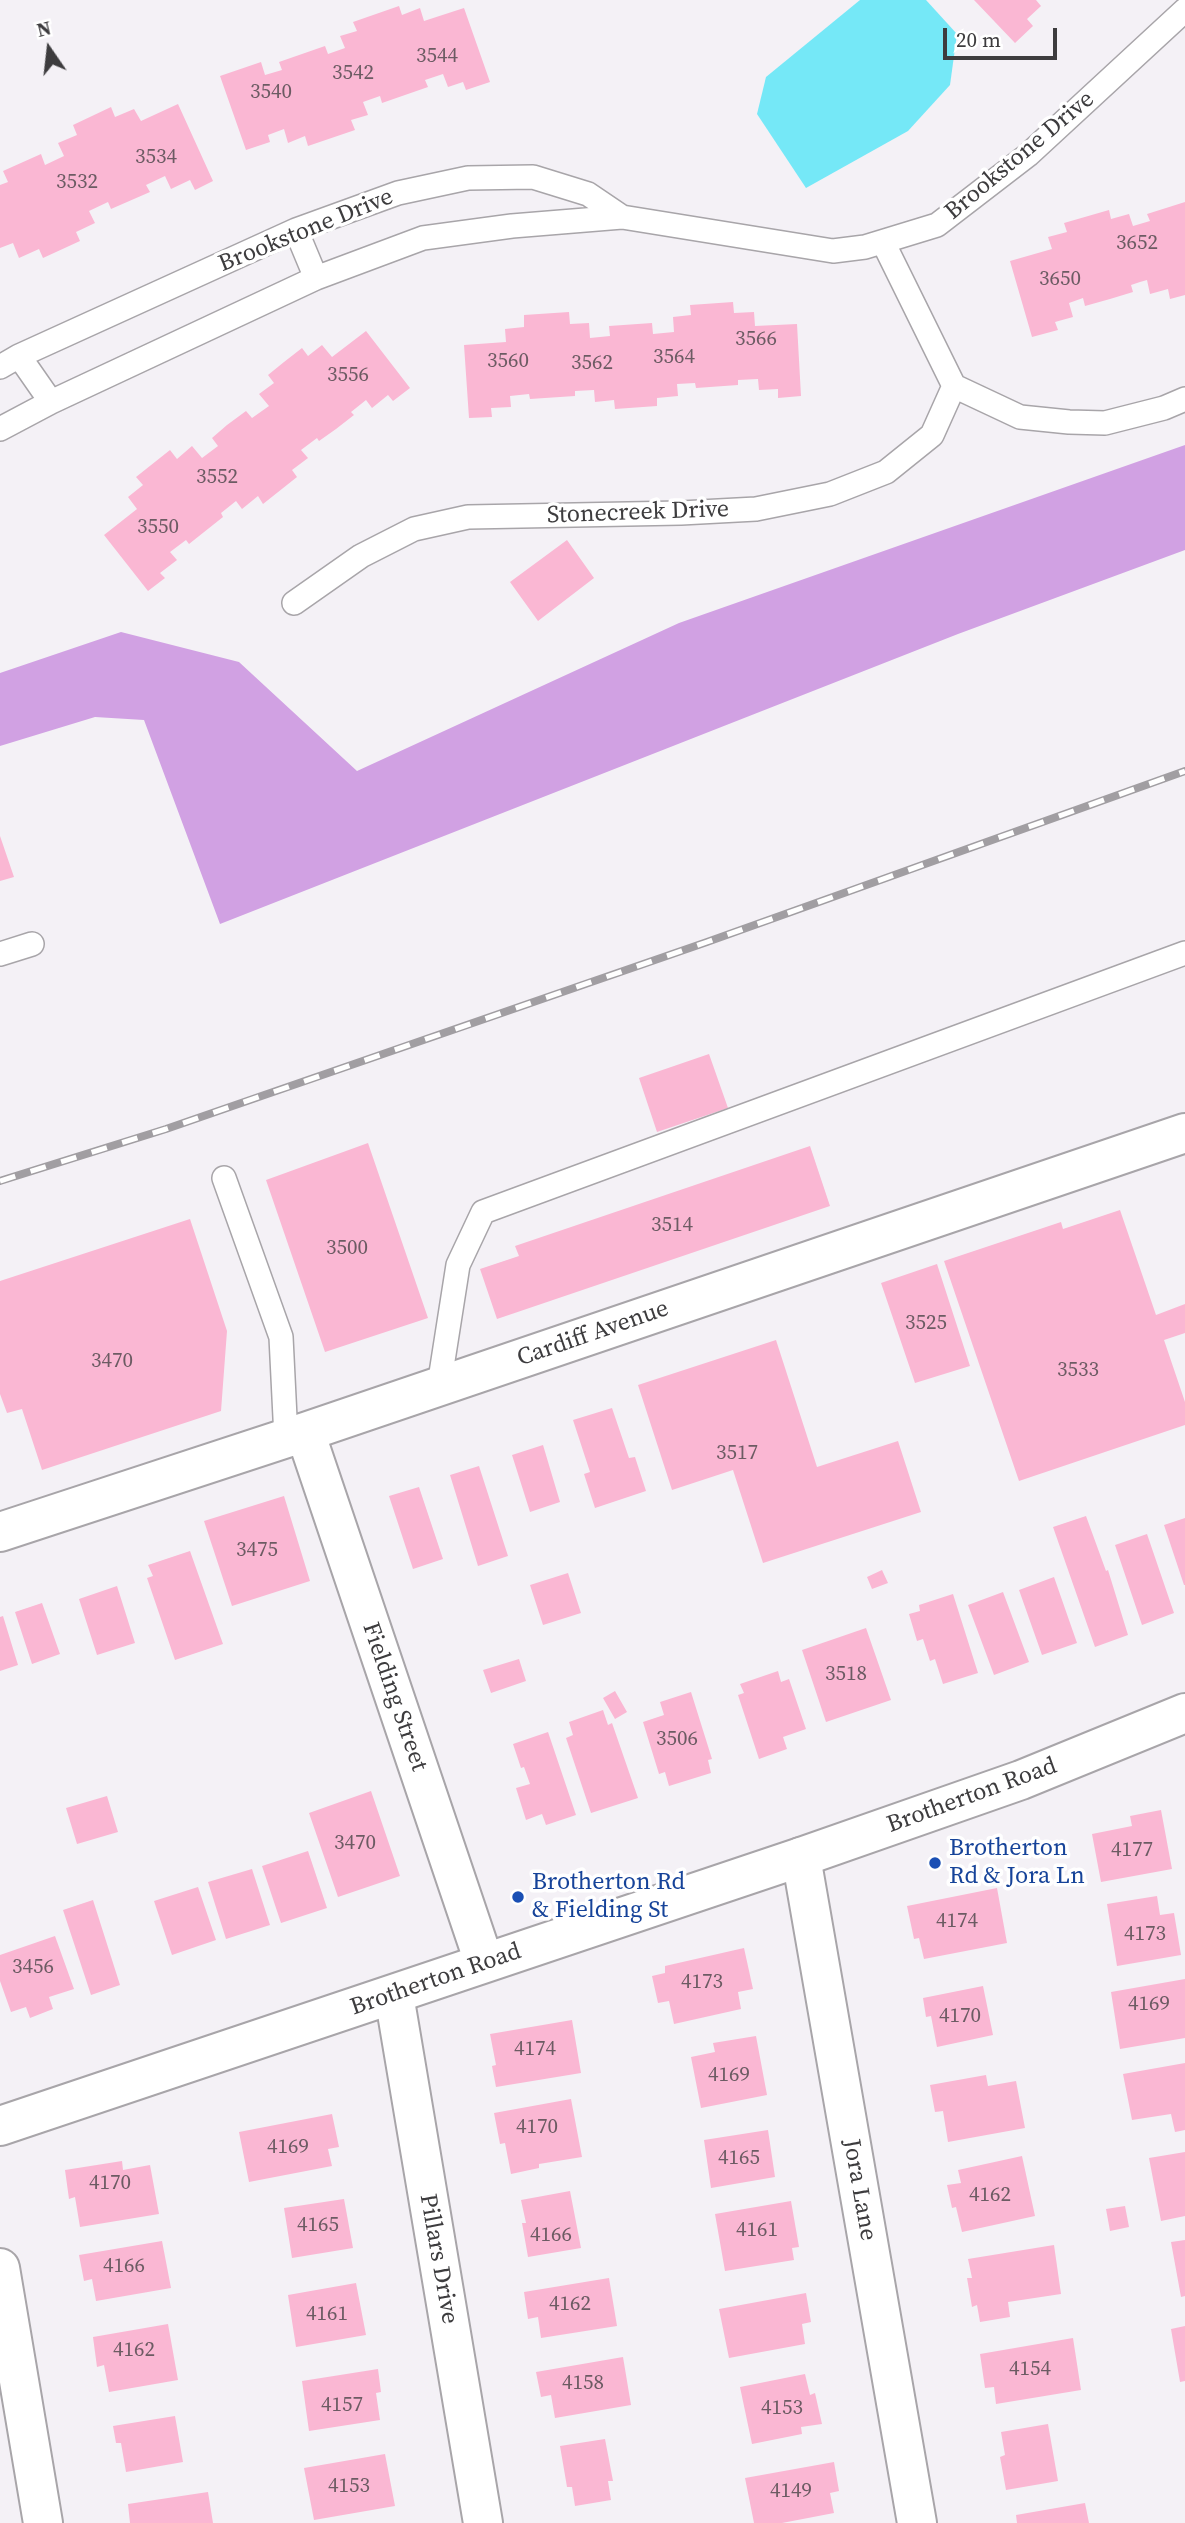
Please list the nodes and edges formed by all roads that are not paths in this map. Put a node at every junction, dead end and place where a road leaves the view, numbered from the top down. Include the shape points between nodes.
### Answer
1 (1185, 10) edge
2 (622, 218) junction
3 (296, 230) junction
4 (883, 242) junction
5 (316, 278) junction
6 (9, 362) edge
7 (954, 386) junction
8 (1185, 400) edge
9 (51, 402) junction
10 (0, 429) edge
11 (294, 603) dead end
12 (32, 944) dead end
13 (1185, 953) edge
14 (0, 954) edge
15 (1185, 1133) edge
16 (224, 1178) dead end
17 (439, 1386) junction
18 (295, 1435) junction
19 (0, 1532) edge
20 (1185, 1713) edge
21 (801, 1857) junction
22 (484, 1962) junction
23 (394, 1995) junction
24 (0, 2126) edge
25 (0, 2268) edge
26 (43, 2523) edge
27 (483, 2523) edge
28 (917, 2523) edge

1 - 4 lane, Brookstone Drive via 1028,155 937,225
2 - 3 lane, Brookstone Drive via 588,194 533,177 468,178 398,193
2 - 4 lane, Brookstone Drive via 833,251
2 - 5 lane, Brookstone Drive via 423,238
3 - 5 lane
3 - 6 lane, Brookstone Drive
4 - 7 lane
5 - 9 lane, Brookstone Drive
6 - 9 lane
7 - 8 lane via 1020,417 1069,422 1105,423
7 - 11 lane, Stonecreek Drive via 932,435 886,472 830,494 756,509 468,517 414,529 361,556
9 - 10 lane, Brookstone Drive
12 - 14 lane
13 - 17 lane via 483,1212 458,1265
15 - 17 street, Cardiff Avenue
16 - 18 lane via 281,1337
17 - 18 street, Cardiff Avenue
18 - 19 street, Cardiff Avenue
18 - 22 street, Fielding Street
20 - 21 street, Brotherton Road via 1021,1780
21 - 22 street, Brotherton Road
21 - 28 street, Jora Lane
22 - 23 street, Brotherton Road
23 - 24 street, Brotherton Road
23 - 27 street, Pillars Drive
25 - 26 street

